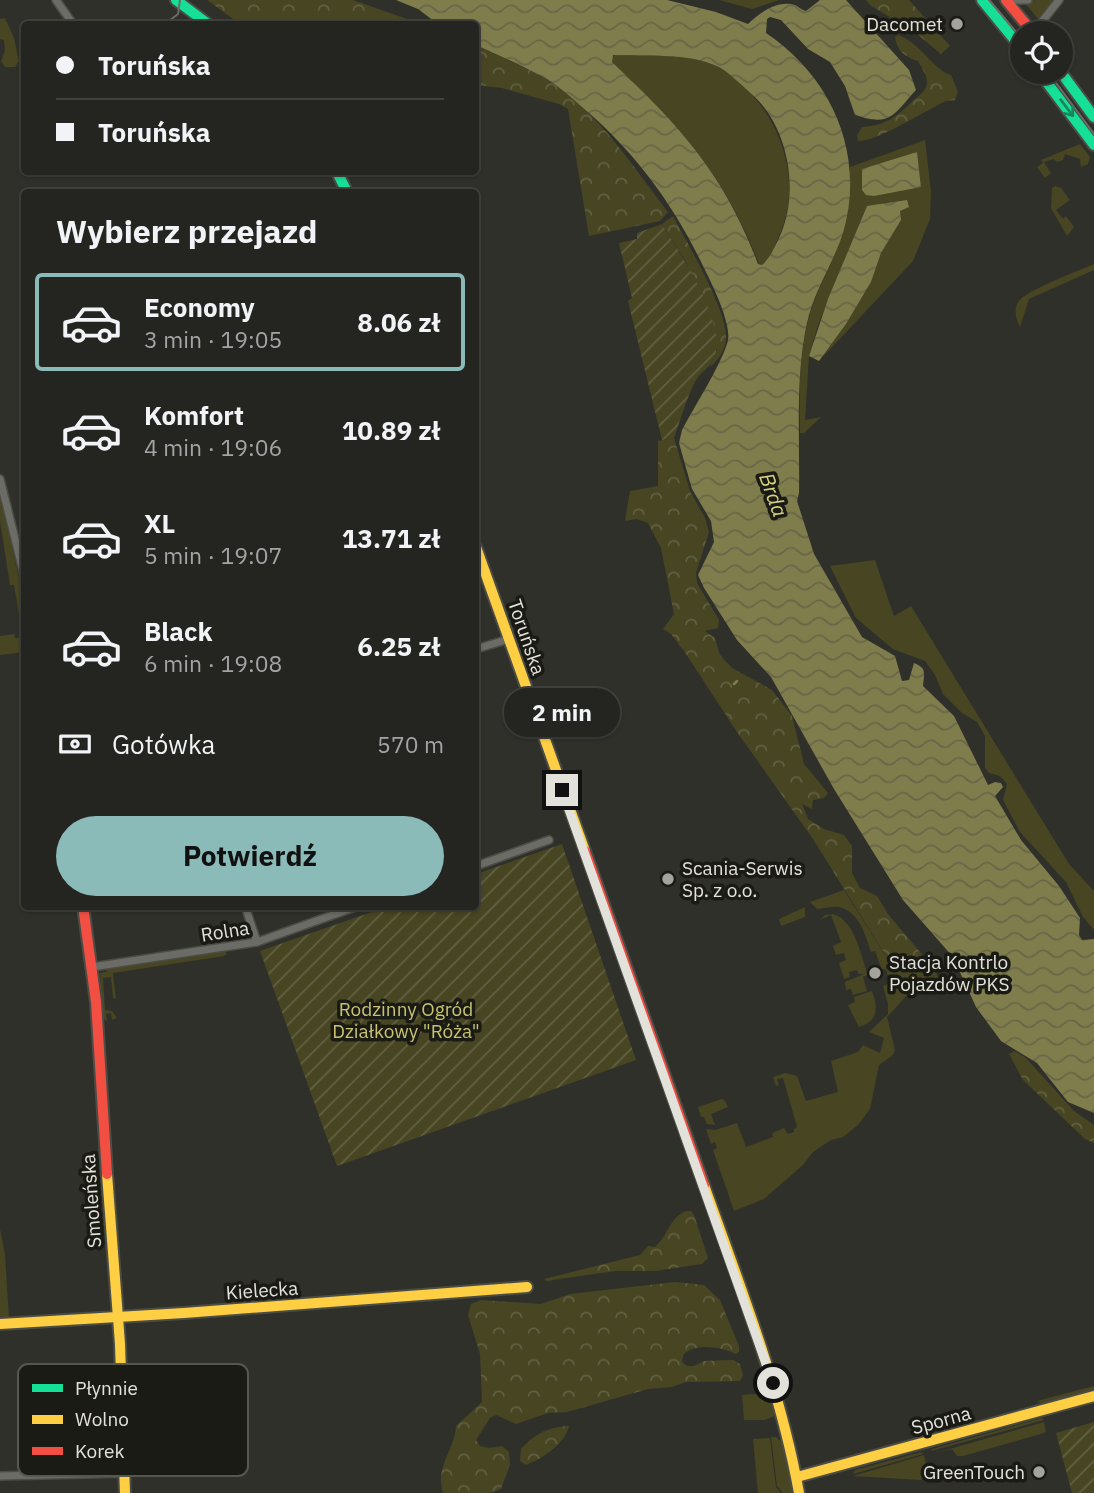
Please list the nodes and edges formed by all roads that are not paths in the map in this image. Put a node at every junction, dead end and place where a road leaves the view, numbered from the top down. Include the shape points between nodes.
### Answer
1 (56, 0) edge
2 (176, 0) edge
3 (982, 0) edge
4 (1006, 0) edge
5 (1012, 0) edge
6 (1027, 0) edge
7 (1059, 0) edge
8 (71, 21) edge
9 (204, 21) edge
10 (1023, 21) edge
11 (1042, 21) edge
12 (1010, 34) edge
13 (1048, 84) edge
14 (1070, 84) edge
15 (1094, 117) edge
16 (1094, 145) edge
17 (0, 479) edge
18 (479, 555) edge
19 (21, 563) edge
20 (509, 639) junction
21 (479, 648) edge
22 (548, 839) dead end
23 (479, 865) edge
24 (84, 910) edge
25 (246, 910) edge
26 (347, 910) edge
27 (257, 942) junction
28 (92, 967) junction
29 (527, 1287) dead end
30 (118, 1316) junction
31 (0, 1324) edge
32 (120, 1364) edge
33 (1094, 1396) edge
34 (0, 1476) edge
35 (18, 1476) edge
36 (797, 1478) junction
37 (799, 1493) edge

1 - 8 street
2 - 9 street
3 - 12 street
4 - 10 street
5 - 6 street
7 - 11 street
13 -> 16 street
14 - 15 street
17 - 19 street
18 - 20 street, Toruńska
20 - 21 street
20 - 36 street, Toruńska via 766,1362
22 - 23 street
24 - 28 street, Smoleńska
25 - 27 street
26 - 27 street, Rolna
27 - 28 street, Rolna
28 - 30 street, Smoleńska
29 - 30 street, Kielecka
30 - 31 street, Kielecka
30 - 32 street, Smoleńska
33 - 36 street, Sporna
34 - 35 street
36 - 37 street, Toruńska

